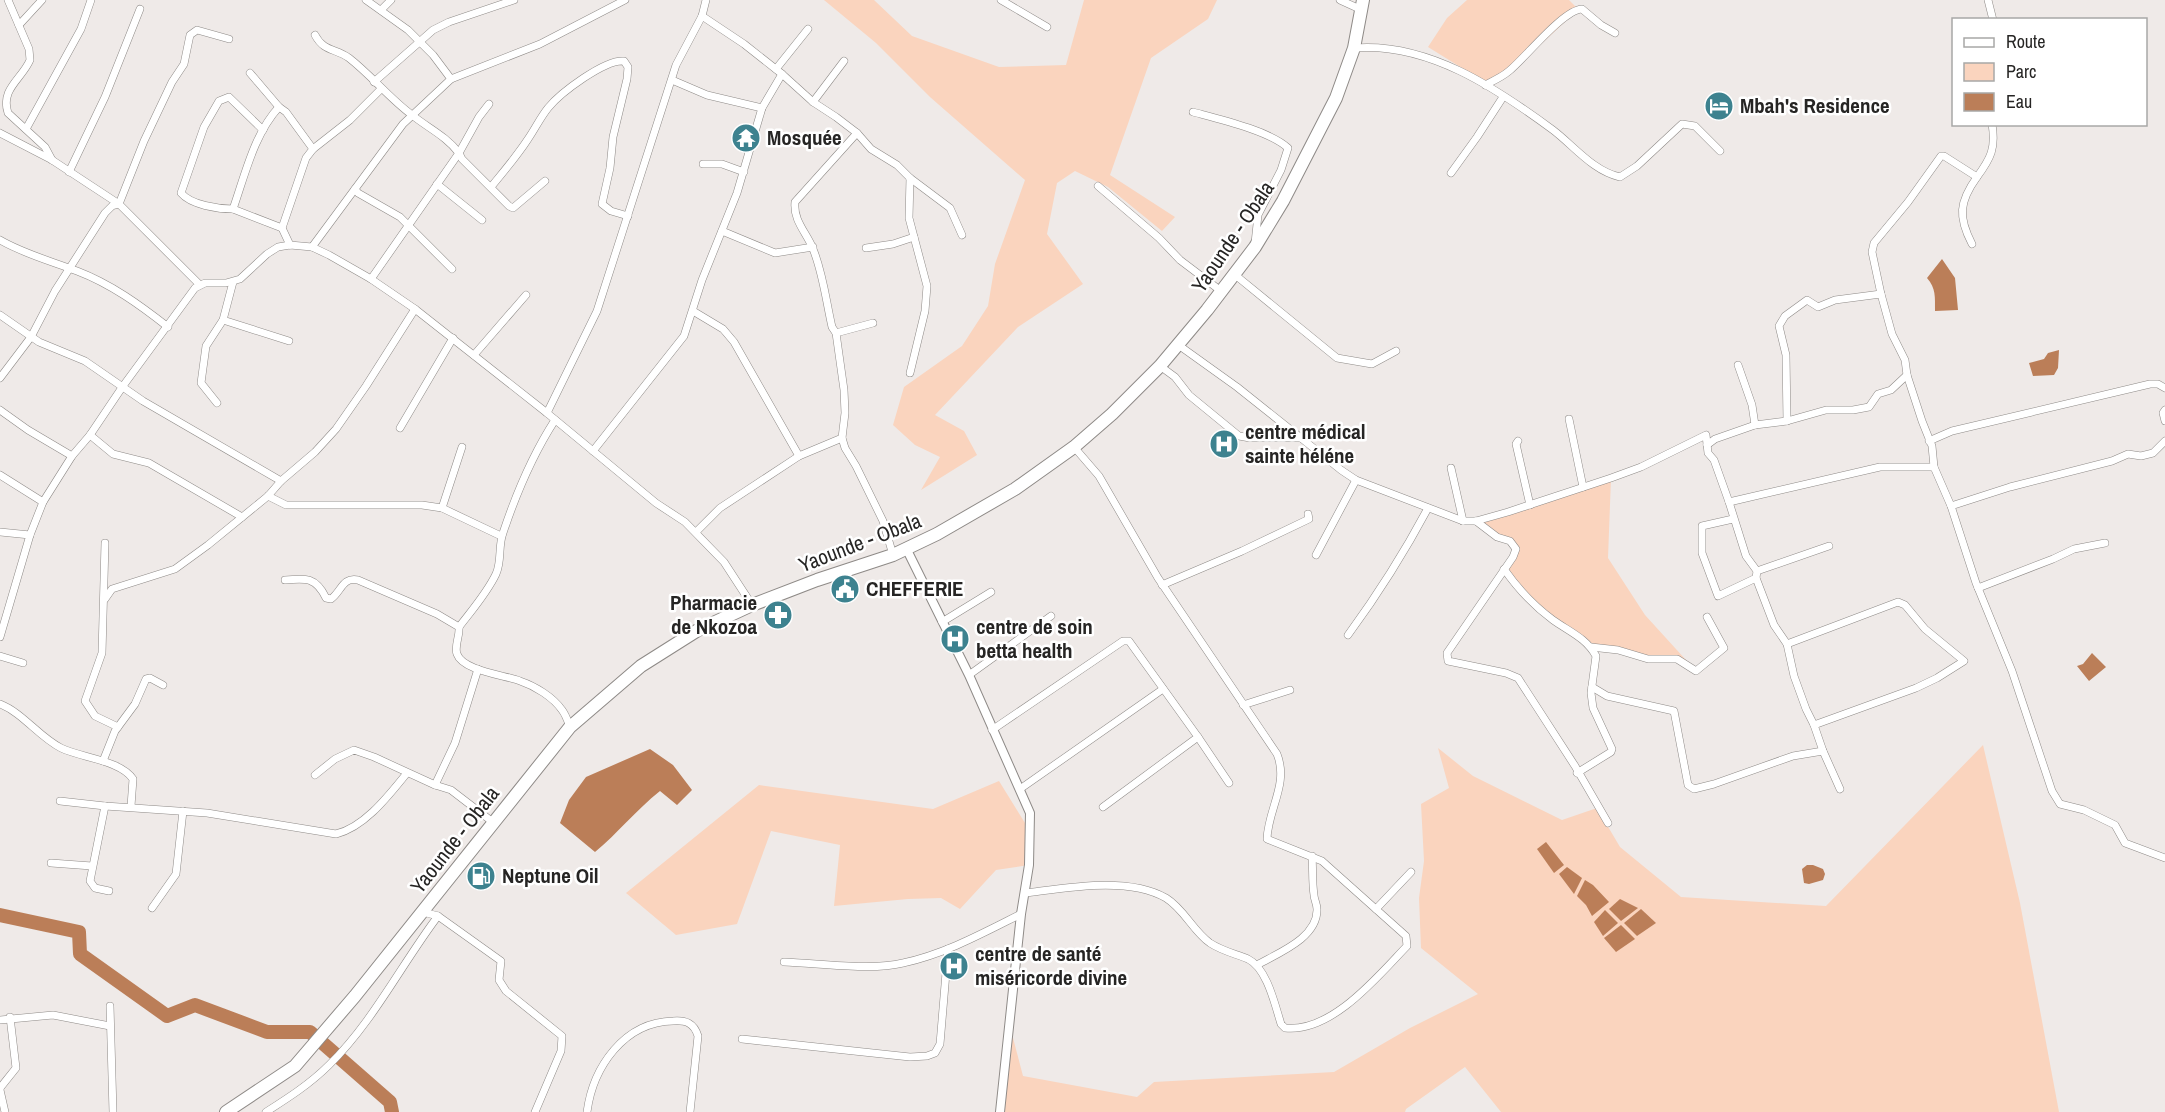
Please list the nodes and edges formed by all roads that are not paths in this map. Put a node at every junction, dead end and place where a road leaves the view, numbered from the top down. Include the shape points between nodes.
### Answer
1 (8, 0) edge
2 (42, 0) edge
3 (91, 0) edge
4 (366, 0) edge
5 (391, 0) edge
6 (514, 0) edge
7 (625, 0) edge
8 (706, 0) edge
9 (1001, 0) edge
10 (1340, 0) edge
11 (1988, 0) edge
12 (1362, 5) edge
13 (140, 9) dead end
14 (381, 10) junction
15 (702, 16) junction
16 (1992, 18) edge
17 (19, 25) junction
18 (1047, 27) dead end
19 (808, 29) dead end
20 (1615, 33) dead end
21 (315, 35) dead end
22 (229, 39) dead end
23 (419, 41) junction
24 (1354, 48) junction
25 (844, 61) dead end
26 (779, 71) junction
27 (250, 73) dead end
28 (451, 79) junction
29 (672, 80) junction
30 (374, 82) junction
31 (1485, 85) junction
32 (381, 89) junction
33 (1503, 97) junction
34 (813, 102) junction
35 (489, 104) dead end
36 (279, 107) junction
37 (762, 108) junction
38 (1193, 112) dead end
39 (411, 115) junction
40 (1992, 126) edge
41 (26, 129) junction
42 (263, 130) junction
43 (0, 133) edge
44 (857, 133) junction
45 (313, 149) junction
46 (1720, 151) dead end
47 (459, 153) junction
48 (52, 160) junction
49 (703, 164) dead end
50 (69, 172) junction
51 (744, 172) junction
52 (1451, 173) dead end
53 (910, 177) junction
54 (1977, 177) junction
55 (545, 181) dead end
56 (437, 184) junction
57 (1098, 186) dead end
58 (492, 187) junction
59 (355, 189) junction
60 (120, 204) junction
61 (233, 209) junction
62 (628, 216) junction
63 (482, 220) dead end
64 (408, 226) junction
65 (282, 228) junction
66 (722, 231) junction
67 (962, 235) dead end
68 (914, 237) junction
69 (0, 240) edge
70 (1972, 244) dead end
71 (290, 245) junction
72 (312, 247) junction
73 (813, 247) junction
74 (1255, 247) junction
75 (866, 248) dead end
76 (69, 268) junction
77 (452, 269) dead end
78 (1234, 274) junction
79 (371, 279) junction
80 (234, 282) junction
81 (199, 284) junction
82 (1221, 291) junction
83 (1881, 294) junction
84 (526, 295) dead end
85 (415, 309) junction
86 (693, 311) junction
87 (0, 315) edge
88 (223, 320) junction
89 (873, 323) dead end
90 (168, 327) junction
91 (837, 333) junction
92 (31, 337) junction
93 (453, 338) junction
94 (289, 341) dead end
95 (1177, 344) junction
96 (1396, 351) dead end
97 (474, 355) junction
98 (1738, 365) dead end
99 (1160, 366) junction
100 (910, 373) dead end
101 (1907, 375) junction
102 (0, 378) edge
103 (123, 386) junction
104 (2165, 388) edge
105 (217, 403) dead end
106 (0, 410) edge
107 (2165, 410) edge
108 (547, 413) junction
109 (1569, 419) dead end
110 (555, 420) junction
111 (1787, 421) junction
112 (2165, 421) edge
113 (1755, 425) junction
114 (400, 428) dead end
115 (90, 435) junction
116 (842, 438) junction
117 (1301, 438) junction
118 (1518, 441) dead end
119 (1929, 441) dead end
120 (2165, 441) edge
121 (1707, 445) junction
122 (462, 447) dead end
123 (1074, 447) junction
124 (593, 451) junction
125 (72, 456) junction
126 (800, 456) junction
127 (1934, 467) junction
128 (1451, 468) dead end
129 (0, 475) edge
130 (1356, 480) junction
131 (281, 481) junction
132 (1583, 487) junction
133 (268, 496) junction
134 (43, 502) junction
135 (1729, 502) junction
136 (1530, 505) junction
137 (1952, 506) junction
138 (441, 508) junction
139 (1428, 508) junction
140 (1308, 514) dead end
141 (242, 517) junction
142 (1733, 519) junction
143 (1463, 521) junction
144 (1476, 521) junction
145 (0, 532) edge
146 (696, 532) junction
147 (30, 535) junction
148 (501, 536) junction
149 (105, 543) dead end
150 (2105, 543) dead end
151 (1829, 546) dead end
152 (906, 548) junction
153 (893, 555) junction
154 (1316, 555) dead end
155 (1504, 569) junction
156 (1756, 575) junction
157 (285, 580) dead end
158 (1162, 585) junction
159 (1978, 588) junction
160 (991, 592) dead end
161 (105, 599) junction
162 (752, 605) junction
163 (4, 609) edge
164 (1051, 616) dead end
165 (1707, 617) dead end
166 (942, 622) junction
167 (459, 627) junction
168 (1348, 635) dead end
169 (0, 637) edge
170 (1787, 644) junction
171 (1591, 647) junction
172 (0, 656) edge
173 (23, 663) dead end
174 (478, 669) junction
175 (969, 675) junction
176 (163, 685) dead end
177 (1592, 687) junction
178 (1163, 689) junction
179 (1290, 690) dead end
180 (0, 704) edge
181 (1244, 705) junction
182 (1814, 725) junction
183 (118, 727) junction
184 (570, 727) junction
185 (992, 730) junction
186 (1198, 737) junction
187 (1822, 751) junction
188 (103, 761) junction
189 (407, 773) junction
190 (1577, 773) junction
191 (315, 775) dead end
192 (1229, 783) dead end
193 (435, 785) junction
194 (1020, 789) junction
195 (1840, 789) dead end
196 (60, 801) dead end
197 (105, 806) junction
198 (131, 806) junction
199 (1103, 807) dead end
200 (183, 811) junction
201 (494, 823) junction
202 (1608, 823) dead end
203 (1312, 856) junction
204 (2165, 858) edge
205 (51, 862) dead end
206 (92, 866) junction
207 (1411, 872) dead end
208 (109, 891) dead end
209 (1025, 893) junction
210 (152, 908) dead end
211 (1376, 909) junction
212 (423, 912) junction
213 (1021, 914) junction
214 (438, 916) junction
215 (948, 949) junction
216 (784, 962) dead end
217 (1257, 965) junction
218 (110, 1006) dead end
219 (10, 1017) junction
220 (0, 1020) edge
221 (110, 1026) junction
222 (742, 1039) dead end
223 (0, 1089) edge
224 (5, 1112) edge
225 (113, 1112) edge
226 (226, 1112) edge
227 (266, 1112) edge
228 (534, 1112) edge
229 (587, 1112) edge
230 (690, 1112) edge
231 (1000, 1112) edge

1 - 17 street
2 - 17 street
3 - 41 street via 81,29
4 - 14 street
5 - 14 street
6 - 23 street via 449,22
7 - 28 street via 556,37
8 - 15 street
9 - 18 street
10 - 12 street
11 - 16 street
12 - 24 highway, Yaounde - Obala
13 - 50 street via 105,97
14 - 23 street
15 - 26 street
15 - 29 street via 676,64
17 - 41 street via 30,60 10,86 5,101 8,113
19 - 26 street
20 - 31 street via 1582,9 1575,9 1507,73
21 - 30 street via 320,44 345,55
22 - 60 street via 197,30 190,35 184,64 144,141
23 - 28 street
23 - 30 street
24 - 31 street via 1372,46 1414,53
24 - 74 highway, Yaounde - Obala via 1336,98
25 - 34 street
26 - 34 street
26 - 37 street
27 - 36 street
28 - 39 street
29 - 37 street via 707,95
29 - 62 street
30 - 32 street
31 - 33 street
32 - 39 street
32 - 45 street
33 - 46 street via 1611,175 1620,177 1637,166 1682,124 1695,126
33 - 52 street
34 - 44 street
35 - 47 street
36 - 42 street
36 - 45 street
37 - 51 street
38 - 74 street via 1256,132 1288,148 1258,215
39 - 47 street
39 - 59 street
40 - 54 street via 1993,151
41 - 48 street
42 - 61 street
42 - 61 street via 229,97 219,101 204,127 181,193 187,199
43 - 48 street
44 - 53 street via 871,149
44 - 73 street via 795,202 794,210
45 - 65 street via 301,170
47 - 56 street
47 - 58 street
48 - 50 street
49 - 51 street via 722,164
50 - 60 street
51 - 66 street
53 - 67 street via 950,208
53 - 68 street via 909,218
54 - 70 street via 1962,205 1965,230
54 - 83 street via 1944,156 1938,158 1874,243 1872,252
55 - 58 street via 513,208
56 - 63 street
56 - 64 street
57 - 82 street via 1180,260
58 - 62 street via 557,99 599,69 617,60 624,61 628,67 627,80 602,204
59 - 64 street
59 - 72 street
60 - 76 street via 105,213
60 - 81 street
61 - 65 street
62 - 108 street via 597,311
64 - 77 street
64 - 79 street
65 - 71 street
66 - 73 street via 774,254
66 - 86 street
68 - 75 street
68 - 100 street via 927,285 926,311
69 - 76 street
71 - 72 street
71 - 80 street via 267,254
72 - 79 street
73 - 91 street via 832,327
74 - 78 highway, Yaounde - Obala
76 - 90 street via 118,291
76 - 92 street
78 - 82 highway, Yaounde - Obala
78 - 96 street via 1337,358 1372,364
79 - 85 street
80 - 81 street
80 - 88 street
81 - 90 street
82 - 95 highway, Yaounde - Obala
83 - 101 street
83 - 111 street via 1835,300 1818,307 1807,300 1785,316 1779,326 1786,355
84 - 97 street
85 - 93 street
85 - 131 street via 336,429
86 - 124 street via 684,336
86 - 126 street via 723,329 734,342
87 - 92 street
88 - 94 street
88 - 105 street via 206,346 201,379
89 - 91 street
90 - 103 street
91 - 116 street via 844,390
92 - 102 street
92 - 103 street via 85,361
93 - 97 street
93 - 114 street
95 - 99 highway, Yaounde - Obala
95 - 117 street
97 - 108 street
98 - 113 street
99 - 117 street via 1239,436
99 - 123 highway, Yaounde - Obala
101 - 111 street via 1891,390 1878,394 1869,407 1826,410
101 - 127 street via 1932,446
103 - 115 street
103 - 131 street
104 - 119 street via 2150,384 1952,431
106 - 125 street
107 - 112 street
108 - 110 street
109 - 132 street
110 - 124 street
110 - 148 street via 533,459
111 - 113 street
113 - 121 street
115 - 125 street
115 - 141 street via 113,454 149,463
116 - 126 street
116 - 153 street via 883,521
117 - 130 street
118 - 136 street
120 - 137 street via 2153,453 2128,454
121 - 132 street via 1706,435 1641,467
121 - 135 street
122 - 138 street
123 - 152 highway, Yaounde - Obala via 980,511
123 - 158 street via 1099,476
124 - 146 street
125 - 134 street
126 - 146 street via 720,508
127 - 135 street via 1880,467
127 - 137 street
128 - 143 street
129 - 134 street
130 - 139 street
130 - 154 street
131 - 133 street
132 - 136 street
133 - 138 street via 286,505
133 - 141 street
134 - 147 street
135 - 142 street
136 - 144 street
137 - 159 street
138 - 148 street
139 - 143 street
139 - 168 street via 1397,564
140 - 158 street via 1309,519 1277,535
141 - 161 street via 174,569 112,589
142 - 156 street
142 - 156 street via 1702,526 1702,553 1718,596
143 - 144 street
144 - 155 street via 1497,537 1510,541 1516,549
145 - 147 street
146 - 162 street via 724,562
147 - 163 street
148 - 167 street via 497,572
149 - 161 street
150 - 159 street via 2074,549
151 - 156 street
152 - 153 highway, Yaounde - Obala
152 - 166 street
153 - 162 highway, Yaounde - Obala
155 - 171 street via 1532,603
155 - 190 street via 1446,653 1448,661 1518,678
156 - 170 street via 1774,625
157 - 167 street via 307,578 331,599 346,580 358,580
158 - 181 street
159 - 204 street via 2060,804 2115,825 2125,843
160 - 166 street
161 - 183 street via 101,660 85,701 95,716
162 - 184 highway, Yaounde - Obala via 698,630 641,666
163 - 169 street
164 - 175 street
165 - 171 street via 1724,648 1696,670 1677,659 1648,659
166 - 175 street
167 - 174 street via 458,656
170 - 182 street via 1794,676
170 - 182 street via 1898,602 1964,661 1916,688
171 - 177 street via 1596,656
172 - 173 street
174 - 184 street via 534,687 563,711
174 - 193 street via 455,743
175 - 185 street
176 - 183 street via 146,679 135,705
177 - 187 street via 1607,696 1674,711 1689,784 1694,789 1793,756
177 - 190 street via 1593,708 1612,749
178 - 185 street via 1126,640
178 - 186 street
178 - 194 street
179 - 181 street
180 - 188 street via 62,748
181 - 203 street via 1281,765 1281,783 1267,839
182 - 187 street
183 - 188 street
184 - 201 highway, Yaounde - Obala
185 - 194 street
186 - 192 street
186 - 199 street
187 - 195 street
188 - 198 street via 134,779
189 - 191 street via 354,750
189 - 193 street
189 - 200 street via 366,816 336,834
190 - 202 street
193 - 201 street via 451,790
194 - 209 street via 1031,824
196 - 197 street
197 - 198 street
197 - 206 street
198 - 200 street
200 - 210 street via 176,874
201 - 212 highway, Yaounde - Obala
203 - 211 street
203 - 217 street via 1317,910 1314,921 1297,942
205 - 206 street
206 - 208 street via 91,884
207 - 211 street
209 - 213 street
209 - 217 street via 1092,886 1141,889 1166,898 1212,945
211 - 217 street via 1406,936 1407,946 1366,990 1311,1024 1285,1028
212 - 214 street
212 - 226 highway, Yaounde - Obala via 295,1066
213 - 215 street
213 - 231 street
214 - 227 street via 347,1046 305,1087
214 - 228 street via 501,961 499,980 507,991 562,1036 561,1051
215 - 216 street via 901,964
215 - 222 street via 940,1044 935,1053 910,1057
218 - 221 street
219 - 220 street
219 - 221 street via 53,1015
219 - 223 street via 16,1068
221 - 225 street
223 - 224 street
229 - 230 street via 597,1076 618,1045 648,1024 677,1020 692,1024 698,1036

